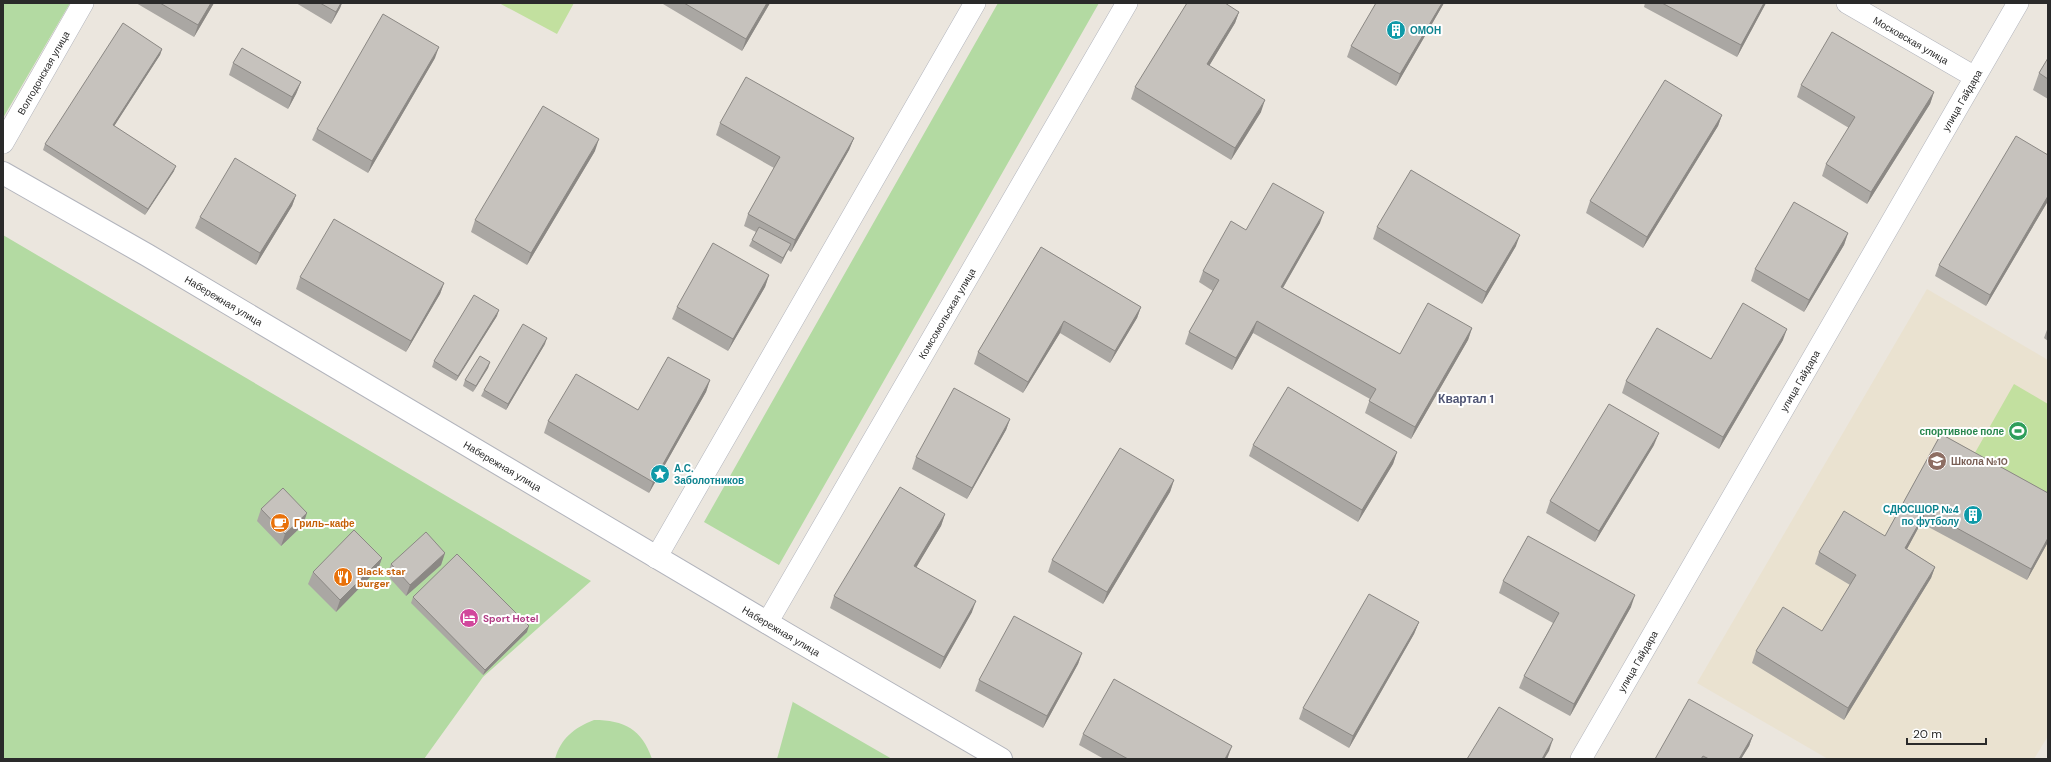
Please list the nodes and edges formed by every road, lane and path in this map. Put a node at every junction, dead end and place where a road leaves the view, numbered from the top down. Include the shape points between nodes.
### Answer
1 (83, 3) edge
2 (975, 3) edge
3 (1127, 3) edge
4 (1847, 3) edge
5 (2018, 3) edge
6 (1975, 77) junction
7 (3, 143) edge
8 (3, 173) edge
9 (656, 558) junction
10 (767, 623) junction
11 (1001, 759) edge
12 (1581, 759) edge

1 - 7 street, Волгодонская улица
2 - 9 street
3 - 10 street, Комсомольская улица
4 - 6 street, Московская улица
5 - 6 street, улица Гайдара
6 - 12 street, улица Гайдара
8 - 9 street, Набережная улица via 147,255
9 - 10 street, Набережная улица
10 - 11 street, Набережная улица

